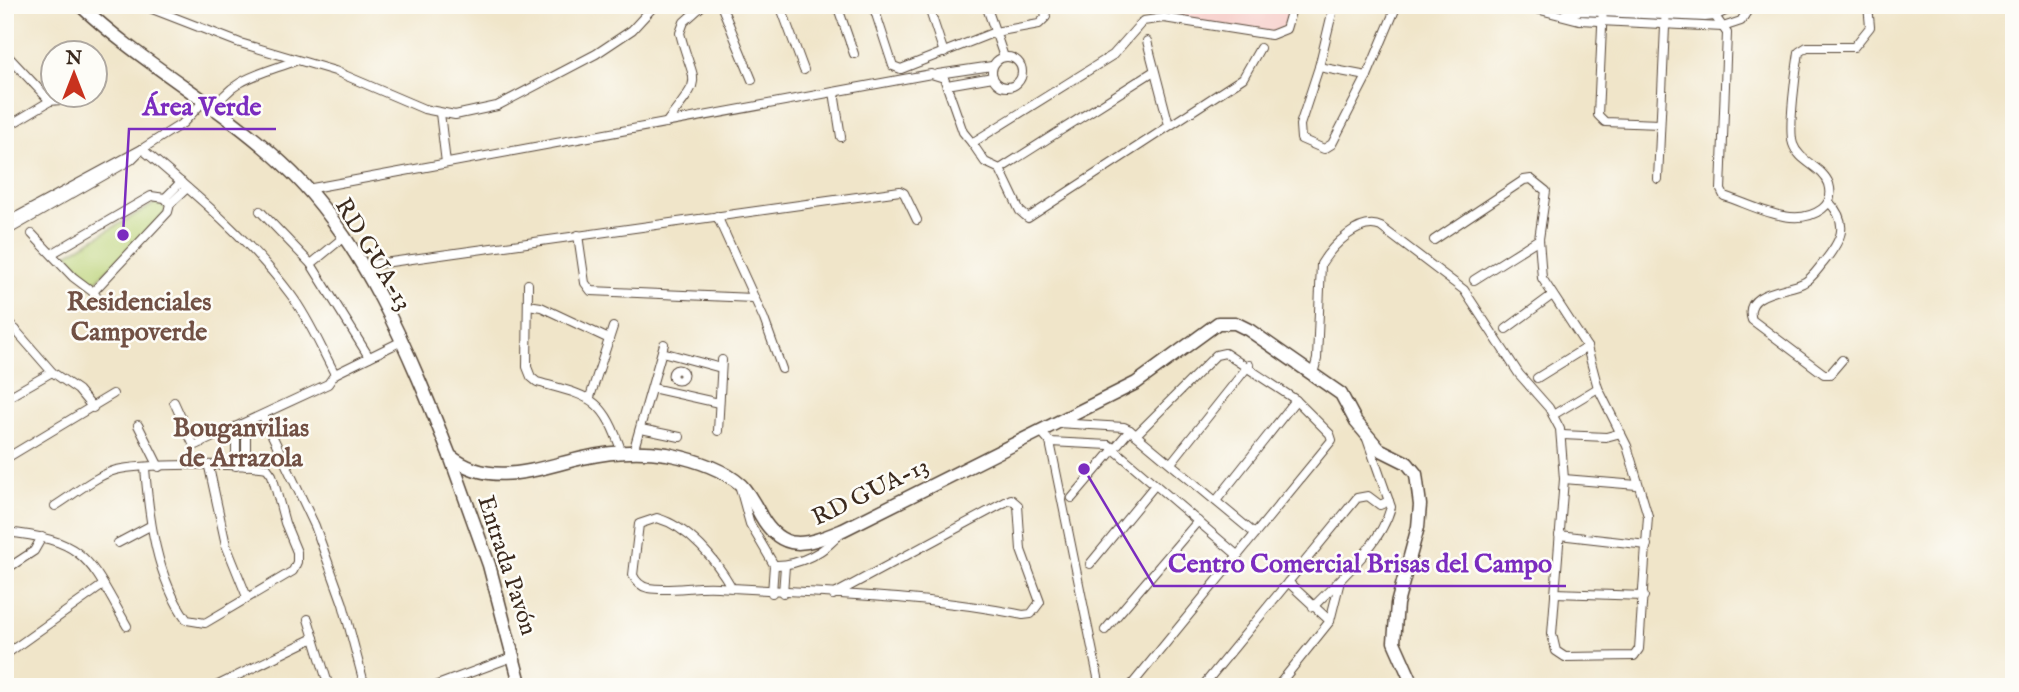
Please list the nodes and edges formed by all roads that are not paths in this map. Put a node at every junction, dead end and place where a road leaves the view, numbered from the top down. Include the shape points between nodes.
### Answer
1 (80, 5) edge
2 (142, 5) edge
3 (655, 5) edge
4 (704, 5) edge
5 (721, 5) edge
6 (780, 5) edge
7 (837, 5) edge
8 (873, 5) edge
9 (928, 5) edge
10 (986, 5) edge
11 (1044, 5) edge
12 (1293, 5) edge
13 (1334, 5) edge
14 (1396, 5) edge
15 (1521, 5) edge
16 (1666, 5) edge
17 (1738, 5) edge
18 (1751, 5) edge
19 (1868, 5) edge
20 (1602, 13) edge
21 (1716, 16) junction
22 (1665, 20) junction
23 (1723, 27) junction
24 (995, 32) junction
25 (1147, 41) dead end
26 (1260, 48) dead end
27 (5, 53) edge
28 (944, 53) junction
29 (854, 54) dead end
30 (1004, 57) junction
31 (295, 61) junction
32 (992, 66) junction
33 (1319, 67) junction
34 (804, 70) dead end
35 (1154, 71) junction
36 (938, 74) junction
37 (1367, 76) junction
38 (993, 77) junction
39 (752, 80) dead end
40 (947, 85) junction
41 (38, 88) edge
42 (834, 92) junction
43 (202, 103) junction
44 (38, 108) edge
45 (214, 111) junction
46 (440, 113) junction
47 (666, 123) junction
48 (1660, 124) junction
49 (1169, 125) junction
50 (5, 128) edge
51 (841, 137) dead end
52 (972, 143) junction
53 (142, 149) junction
54 (446, 163) junction
55 (1000, 169) junction
56 (1658, 179) dead end
57 (184, 185) junction
58 (307, 189) junction
59 (167, 201) junction
60 (1829, 202) junction
61 (260, 211) dead end
62 (717, 216) junction
63 (917, 220) dead end
64 (5, 223) edge
65 (5, 232) edge
66 (32, 234) dead end
67 (578, 235) junction
68 (345, 236) junction
69 (1539, 239) junction
70 (1434, 240) dead end
71 (53, 253) junction
72 (311, 264) junction
73 (362, 266) junction
74 (1474, 280) dead end
75 (528, 284) dead end
76 (93, 292) junction
77 (1551, 296) junction
78 (753, 298) junction
79 (528, 305) junction
80 (105, 308) dead end
81 (5, 318) edge
82 (613, 327) dead end
83 (1506, 329) dead end
84 (16, 330) junction
85 (5, 335) edge
86 (609, 340) junction
87 (400, 342) junction
88 (1587, 347) junction
89 (369, 358) junction
90 (682, 358) junction
91 (1842, 360) dead end
92 (1248, 365) junction
93 (658, 368) junction
94 (782, 369) dead end
95 (52, 372) junction
96 (335, 374) junction
97 (1313, 374) junction
98 (677, 375) junction
99 (1536, 378) dead end
100 (652, 387) junction
101 (1598, 388) junction
102 (676, 393) junction
103 (113, 394) dead end
104 (590, 397) junction
105 (5, 399) edge
106 (1296, 400) junction
107 (174, 402) dead end
108 (719, 403) junction
109 (93, 408) junction
110 (1553, 415) junction
111 (263, 416) junction
112 (1053, 423) junction
113 (246, 424) junction
114 (138, 425) dead end
115 (1112, 426) junction
116 (236, 428) junction
117 (641, 429) junction
118 (1040, 430) junction
119 (718, 431) dead end
120 (1133, 433) junction
121 (1621, 433) junction
122 (1365, 434) junction
123 (1562, 435) junction
124 (680, 437) dead end
125 (1050, 442) junction
126 (1111, 447) junction
127 (627, 453) junction
128 (450, 456) junction
129 (5, 459) edge
130 (1171, 463) junction
131 (241, 466) junction
132 (159, 467) junction
133 (209, 467) junction
134 (145, 468) junction
135 (1564, 479) junction
136 (738, 482) junction
137 (1156, 485) junction
138 (1637, 485) junction
139 (1072, 498) dead end
140 (1216, 501) junction
141 (1389, 501) junction
142 (55, 506) dead end
143 (1198, 521) junction
144 (150, 526) junction
145 (843, 530) junction
146 (5, 532) edge
147 (1254, 533) junction
148 (1559, 535) junction
149 (42, 537) junction
150 (118, 543) dead end
151 (1647, 545) junction
152 (1236, 554) junction
153 (1090, 564) dead end
154 (774, 565) junction
155 (785, 566) junction
156 (5, 570) edge
157 (1341, 578) junction
158 (1288, 582) junction
159 (103, 585) junction
160 (732, 588) junction
161 (772, 593) junction
162 (783, 593) junction
163 (1555, 593) junction
164 (833, 595) junction
165 (1644, 596) junction
166 (247, 597) junction
167 (1313, 607) junction
168 (308, 619) dead end
169 (1330, 621) junction
170 (127, 626) dead end
171 (1105, 630) dead end
172 (314, 638) junction
173 (5, 655) edge
174 (515, 656) junction
175 (1282, 685) edge
176 (214, 687) edge
177 (329, 687) edge
178 (365, 687) edge
179 (432, 687) edge
180 (521, 687) edge
181 (1100, 687) edge
182 (1130, 687) edge
183 (1202, 687) edge
184 (1415, 687) edge

1 - 43 main road, RD GUA-13
2 - 31 street
3 - 46 street via 632,30 596,54 497,106 471,114
4 - 47 street via 684,22 680,33 695,76 693,86
5 - 39 street
6 - 34 street
7 - 29 street
8 - 28 street via 897,69
9 - 28 street
10 - 24 street
11 - 24 street via 1045,18 1039,24
12 - 52 street via 1286,29 1271,35 1164,19 1143,21 1113,55
13 - 33 street
14 - 37 street
15 - 20 street via 1579,20
16 - 22 street
17 - 21 street
18 - 23 street via 1741,21
19 - 60 street via 1870,27 1854,47 1804,47 1799,52 1793,141 1799,154 1826,179
20 - 22 street
20 - 48 street via 1600,118
21 - 22 street
21 - 23 street
22 - 23 street
22 - 48 street
23 - 60 street via 1727,33 1724,196 1801,218
24 - 28 street
24 - 30 street
25 - 35 street
26 - 49 street via 1243,78
27 - 41 street
30 - 32 street
30 - 38 street via 1018,61 1020,80 1002,86
31 - 45 street via 235,85
31 - 46 street via 335,71
32 - 36 street
32 - 38 street
33 - 37 street
33 - 37 street via 1299,135 1317,148 1328,149 1332,144
35 - 49 street
35 - 55 street
36 - 40 street
36 - 42 street
38 - 40 street
40 - 52 street via 963,132
42 - 47 street
42 - 51 street
43 - 45 main road, RD GUA-13
43 - 53 street via 183,123
44 - 50 street
45 - 58 main road, RD GUA-13 via 281,162
46 - 54 street
47 - 54 street
48 - 56 street
49 - 55 street via 1028,218
52 - 55 street via 985,162
53 - 57 street
53 - 64 street
53 - 65 street via 131,160
54 - 58 street
57 - 59 street
57 - 96 street via 290,294
58 - 68 main road, RD GUA-13
59 - 71 street via 151,196
59 - 76 street via 168,212
60 - 91 street via 1841,220 1839,244 1808,280 1770,292 1752,306 1750,315 1824,374 1830,374
61 - 72 street
62 - 63 street via 900,191
62 - 67 street
62 - 78 street
66 - 71 street
67 - 73 street
67 - 78 street via 585,283 591,291
68 - 72 street
68 - 73 main road, RD GUA-13
69 - 70 street via 1546,191 1531,179
69 - 74 street
69 - 77 street via 1542,278
71 - 76 street
72 - 89 street
73 - 87 main road, RD GUA-13
75 - 79 street
76 - 80 street
77 - 83 street
77 - 88 street
78 - 94 street
79 - 86 street via 541,306
79 - 104 street via 527,367 531,377
81 - 84 street
82 - 86 street
84 - 85 street
84 - 95 street
86 - 104 street
87 - 89 street
87 - 128 main road, RD GUA-13
88 - 99 street
88 - 101 street
89 - 96 street
90 - 93 street via 663,348
90 - 98 street
90 - 108 street via 722,364
92 - 106 street
92 - 120 street via 1228,353 1216,355
92 - 130 street
93 - 98 street
93 - 100 street
95 - 105 street
95 - 109 street via 78,390
96 - 111 street via 328,384
97 - 110 street via 1321,264 1359,227 1373,224 1459,284 1519,374
97 - 112 main road, RD GUA-13 via 1249,330 1235,323 1218,323 1136,383
97 - 122 main road, RD GUA-13 via 1341,394
98 - 102 street
100 - 102 street
100 - 117 street
101 - 110 street
101 - 121 street
102 - 108 street
103 - 109 street
104 - 127 street via 607,415
106 - 140 street
106 - 147 street via 1330,434 1332,443
107 - 116 street via 194,446
108 - 119 street
109 - 129 street
110 - 123 street
111 - 113 street
111 - 178 street via 315,526 343,604
112 - 115 street
112 - 118 main road, RD GUA-13
113 - 116 street
113 - 131 street
114 - 132 street
115 - 120 street
115 - 126 street
116 - 131 street
117 - 124 street
117 - 127 street
118 - 125 street
118 - 145 main road, RD GUA-13
120 - 126 street
120 - 130 street
121 - 123 street
121 - 138 street
122 - 141 street
122 - 184 main road, RD GUA-13 via 1416,474 1418,527 1396,604 1394,642
123 - 135 street
125 - 126 street
125 - 181 street
126 - 137 street
126 - 139 street
127 - 128 main road, RD GUA-13 via 505,475 474,470
127 - 136 main road, RD GUA-13 via 666,454 704,464
128 - 174 main road, Entrada Pavón
130 - 140 street
131 - 133 street
131 - 166 street via 267,468 272,475 297,562 293,570
132 - 133 street
132 - 134 street
133 - 166 street via 226,545
134 - 142 street via 116,470
134 - 144 street
135 - 138 street
135 - 148 street
136 - 145 main road, RD GUA-13 via 766,525 786,541 813,542
136 - 154 street via 750,524
137 - 143 street
137 - 153 street
138 - 151 street via 1648,516
140 - 147 street
141 - 157 street via 1389,514 1378,534
141 - 158 street via 1382,506 1368,496 1357,498
143 - 152 street
143 - 171 street
144 - 150 street
144 - 166 street via 167,580 187,620 205,623
145 - 155 street via 832,544
146 - 149 street
147 - 152 street
148 - 151 street
148 - 163 street
149 - 156 street via 34,551
149 - 159 street via 81,553
151 - 165 street
152 - 182 street
154 - 155 street
154 - 161 street
155 - 162 street
157 - 167 street
157 - 169 street
158 - 167 street
158 - 183 street
159 - 170 street
159 - 173 street
160 - 160 street via 686,532 657,518 639,524 632,570 640,585
160 - 161 street
161 - 162 street
162 - 164 street
163 - 165 street
163 - 165 street via 1552,634 1556,651 1565,657 1634,656 1639,649
164 - 164 street via 1011,499 1018,505 1021,550 1040,602 1031,614 1023,615 943,603
167 - 169 street
168 - 172 street
169 - 175 street
172 - 176 street
172 - 177 street
174 - 179 street
174 - 180 main road, Entrada Pavón

